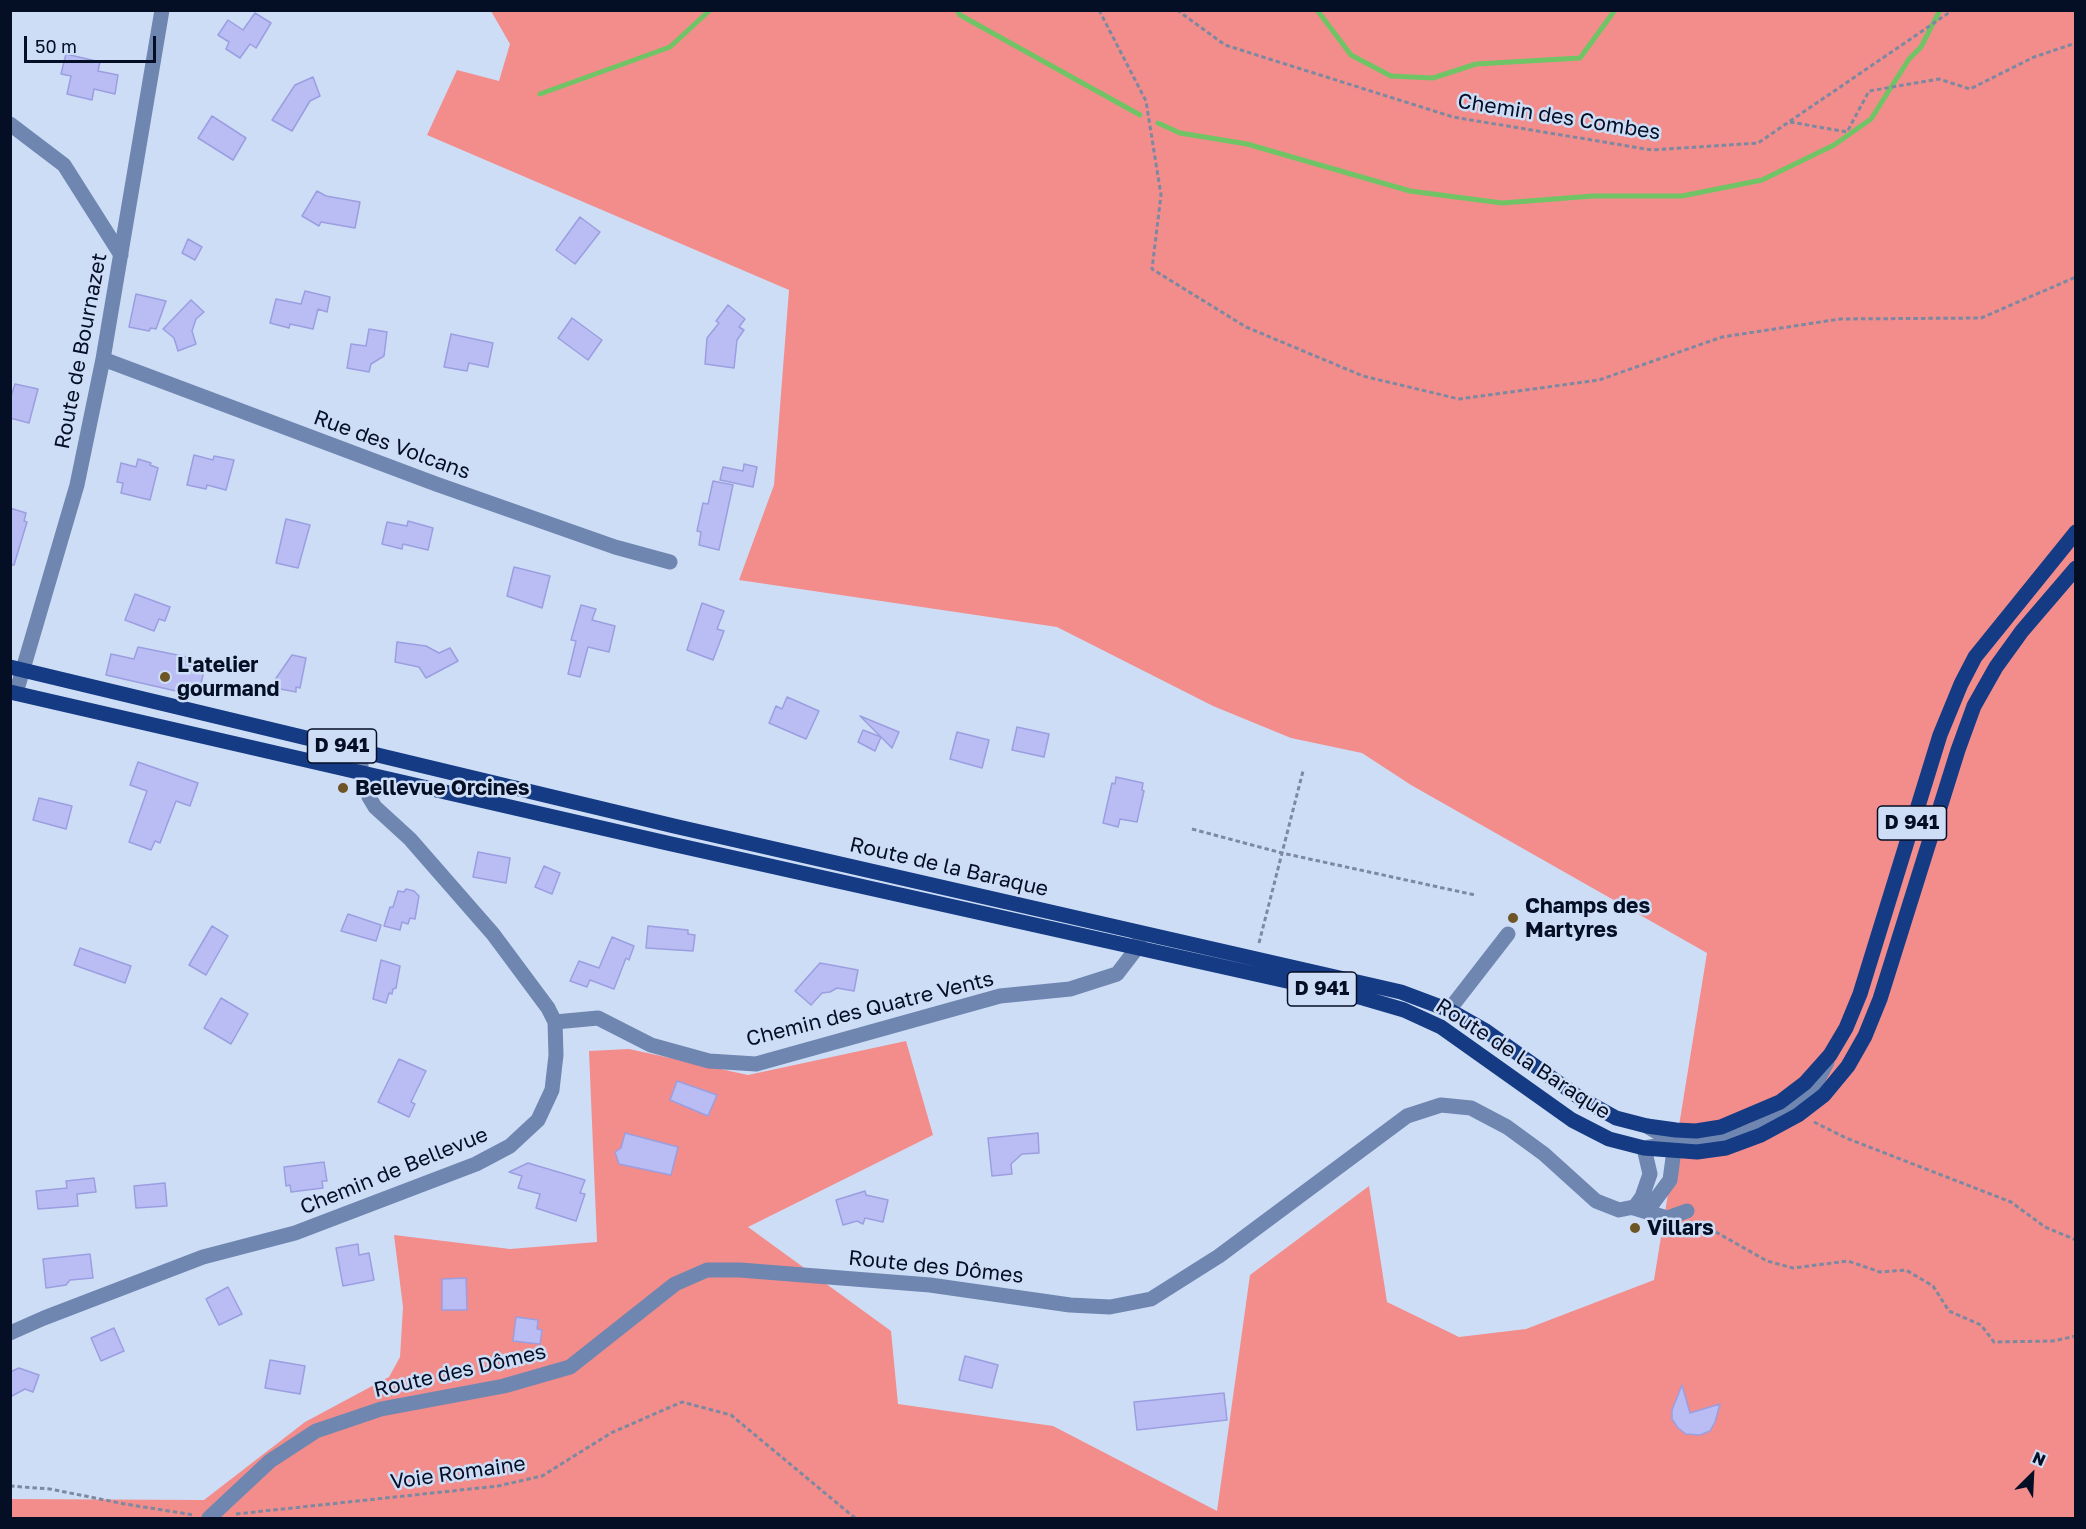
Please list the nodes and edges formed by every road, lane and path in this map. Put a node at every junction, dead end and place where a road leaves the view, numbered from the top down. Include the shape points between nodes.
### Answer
1 (162, 10) edge
2 (1099, 10) edge
3 (1177, 10) edge
4 (1953, 10) edge
5 (2076, 43) edge
6 (1790, 122) junction
7 (10, 124) edge
8 (121, 255) junction
9 (2076, 277) edge
10 (103, 359) junction
11 (2076, 532) edge
12 (670, 562) dead end
13 (2076, 567) edge
14 (17, 669) edge
15 (13, 693) edge
16 (361, 751) junction
17 (1303, 771) dead end
18 (362, 773) junction
19 (1192, 829) dead end
20 (1282, 853) junction
21 (1475, 895) dead end
22 (1141, 933) junction
23 (1508, 934) dead end
24 (1137, 948) junction
25 (1255, 959) junction
26 (1449, 1010) junction
27 (555, 1022) junction
28 (1830, 1055) junction
29 (1798, 1115) junction
30 (1647, 1126) junction
31 (1675, 1147) junction
32 (1644, 1148) junction
33 (1634, 1208) junction
34 (1687, 1212) dead end
35 (1667, 1218) junction
36 (2076, 1240) edge
37 (10, 1333) edge
38 (2076, 1336) edge
39 (10, 1486) edge
40 (210, 1518) edge
41 (855, 1518) edge

1 - 8 street, Route de Bournazet
2 - 9 path via 1146,101 1161,195 1152,269 1246,327 1363,376 1459,399 1599,380 1722,337 1840,319 1981,318
3 - 6 path, Chemin des Combes via 1225,45 1453,117 1652,150 1758,143
4 - 6 path, Chemin des Combes
5 - 6 path via 2034,57 1970,89 1939,79 1869,92 1847,132
7 - 8 street via 64,165
8 - 10 street, Route de Bournazet
10 - 12 street, Rue des Volcans via 436,484 615,547
10 - 14 street, Route de Bournazet via 77,485
11 - 28 main road, Route de la Baraque / D 941 via 1975,657 1961,684 1940,735 1860,994
13 - 29 main road, Route de la Baraque / D 941 via 2022,632 1974,706 1865,1036 1848,1066 1824,1095
14 - 15 street, Route de Bournazet
14 - 16 main road, Route de la Baraque / D 941
15 - 18 main road, Route de la Baraque / D 941
16 - 18 street, Chemin de Bellevue
16 - 22 main road, Route de la Baraque / D 941
17 - 20 path
18 - 24 main road, Route de la Baraque / D 941
18 - 27 street, Chemin de Bellevue via 375,807 410,839 493,934
19 - 20 path
20 - 21 path
20 - 25 path
22 - 24 street, Chemin des Quatre Vents
22 - 25 main road, Route de la Baraque / D 941
23 - 26 street
24 - 27 street, Chemin des Quatre Vents via 1117,974 1070,989 1000,996 756,1064 709,1061 651,1045 598,1018
24 - 32 main road, Route de la Baraque / D 941 via 1404,1010 1441,1027 1572,1120 1609,1139
25 - 26 main road, Route de la Baraque / D 941 via 1401,992
26 - 30 main road, Route de la Baraque / D 941 via 1486,1031 1580,1098 1616,1118
27 - 37 street, Chemin de Bellevue via 552,1090 538,1120 510,1146 476,1164 321,1224 203,1257
28 - 30 main road, Route de la Baraque / D 941 via 1806,1083 1780,1102 1745,1118 1696,1131
28 - 31 street, Route de la Baraque via 1813,1089 1789,1110 1754,1130 1721,1141
29 - 31 main road, Route de la Baraque / D 941 via 1726,1148 1697,1152
29 - 36 path via 1846,1138 2011,1202 2045,1227
30 - 31 street
31 - 32 main road, Route de la Baraque / D 941
31 - 33 street via 1670,1180 1653,1203
32 - 33 street via 1650,1174
33 - 35 street, Route des Dômes
33 - 40 street, Route des Dômes via 1619,1210 1596,1202 1544,1154 1507,1127 1471,1108 1441,1105 1407,1116 1219,1256 1151,1299 1110,1307 1070,1305 930,1285 707,1270 675,1284 570,1367 504,1386 381,1409 316,1431 270,1461
34 - 35 street
35 - 38 path via 1714,1231 1767,1261 1793,1268 1848,1261 1880,1272 1906,1270 1933,1286 1949,1311 1980,1325 1994,1341 2053,1341
39 - 40 path, Voie Romaine via 50,1489
40 - 41 path, Voie Romaine via 434,1494 542,1476 611,1433 682,1402 731,1415

